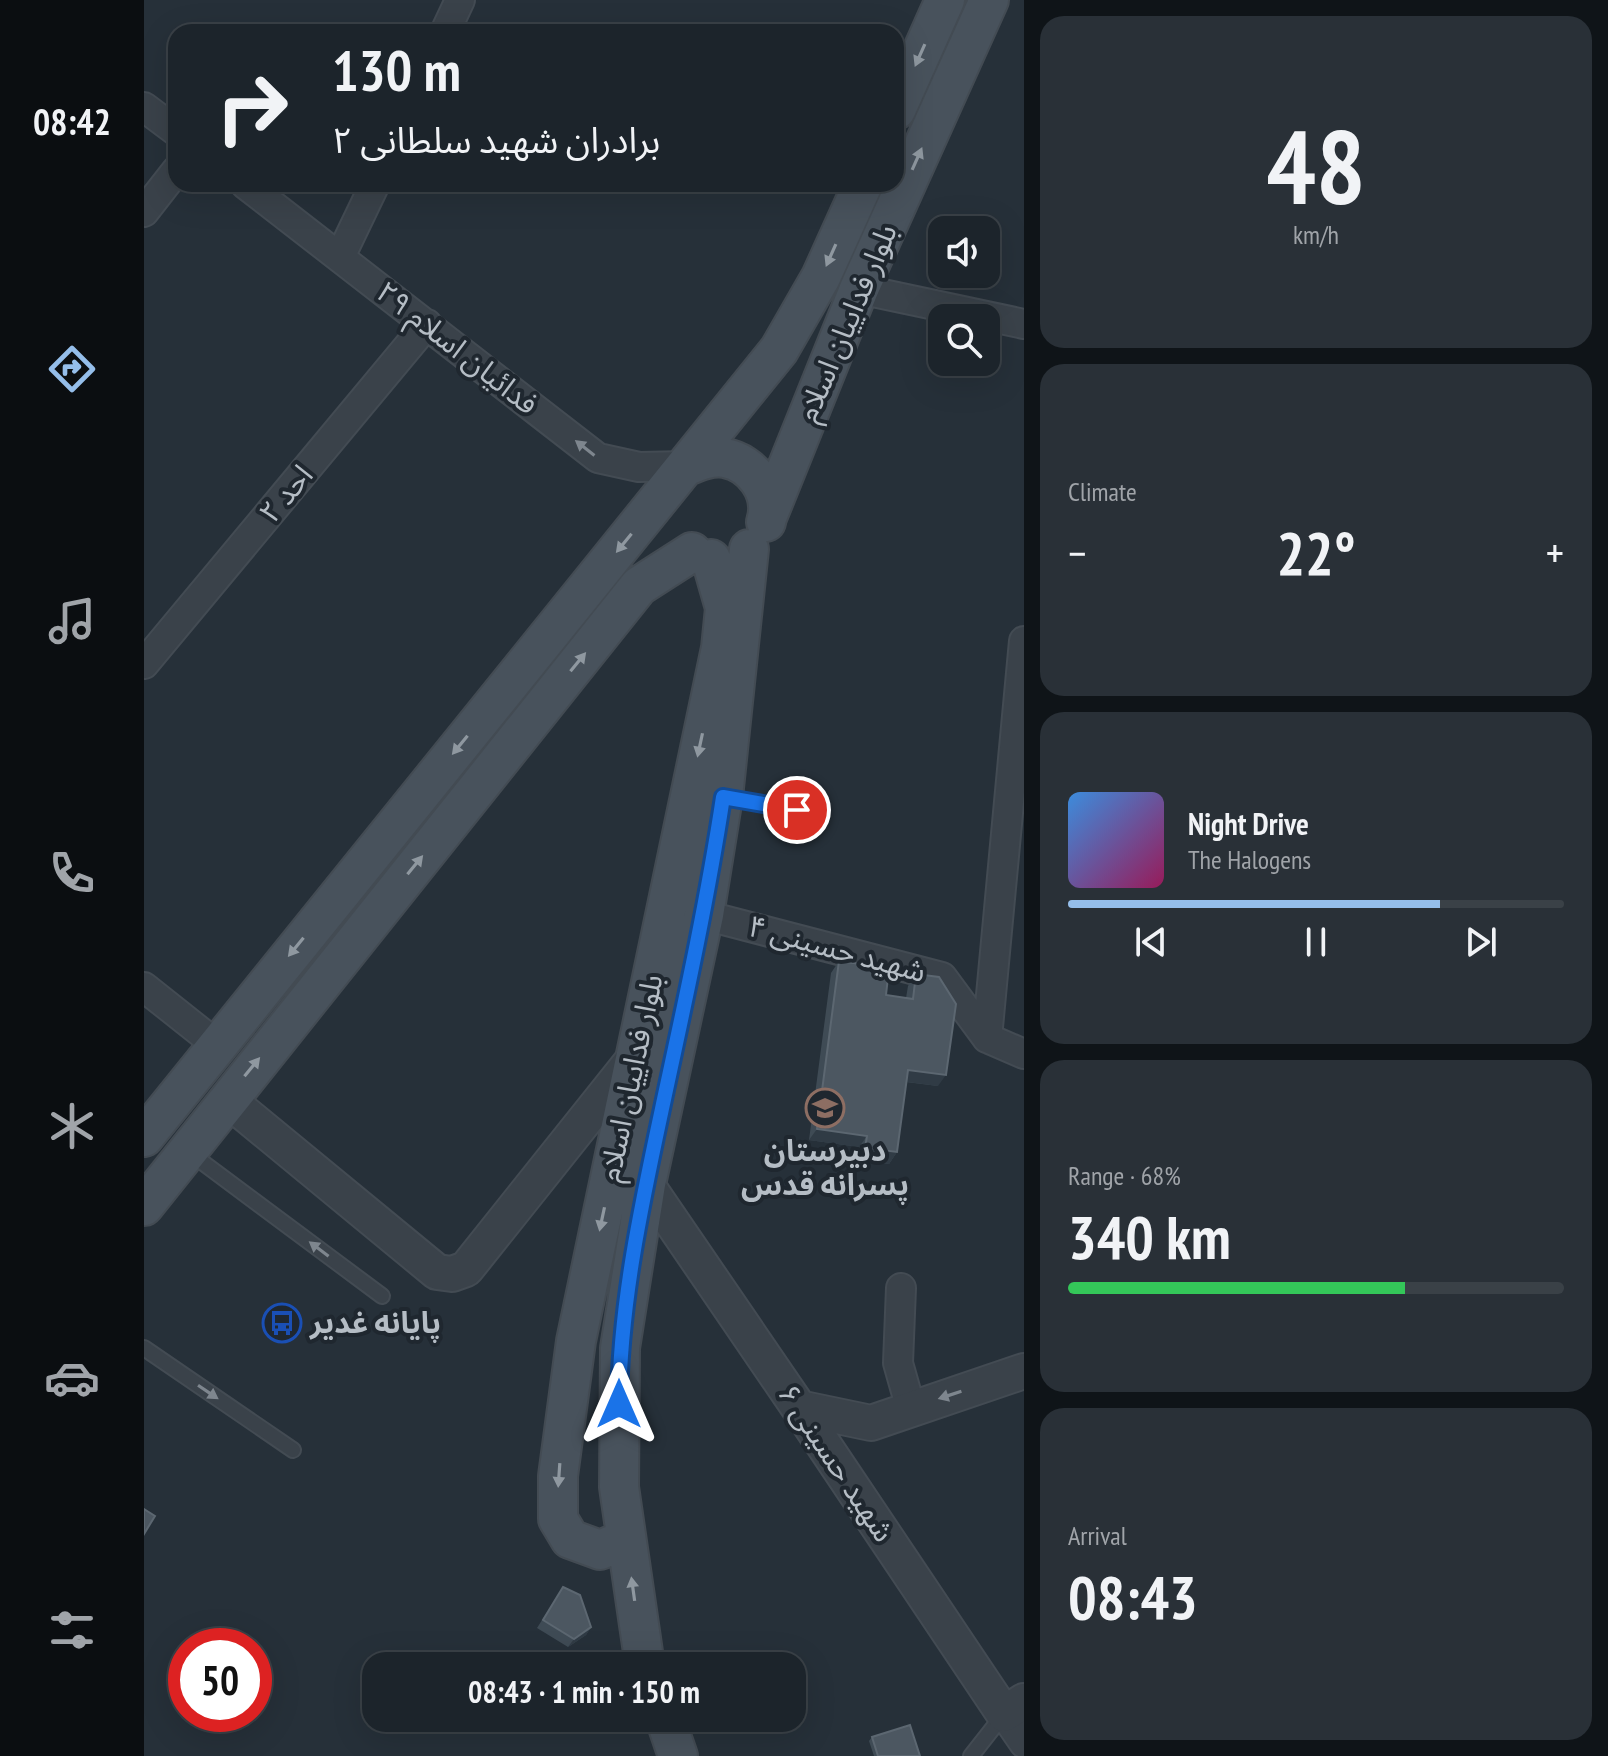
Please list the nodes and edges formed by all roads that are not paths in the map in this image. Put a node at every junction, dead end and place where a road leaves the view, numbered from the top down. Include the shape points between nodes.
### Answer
1 (460, 0) edge
2 (945, 0) edge
3 (989, 0) edge
4 (449, 24) edge
5 (904, 92) edge
6 (144, 107) edge
7 (168, 125) edge
8 (168, 181) edge
9 (904, 189) edge
10 (255, 192) edge
11 (371, 192) edge
12 (859, 192) edge
13 (903, 192) edge
14 (144, 212) edge
15 (340, 257) junction
16 (859, 289) junction
17 (427, 324) junction
18 (1024, 324) edge
19 (680, 474) junction
20 (768, 515) junction
21 (749, 549) junction
22 (701, 556) junction
23 (1024, 641) edge
24 (144, 664) edge
25 (723, 797) junction
26 (821, 814) dead end
27 (704, 915) junction
28 (144, 987) edge
29 (987, 1038) junction
30 (217, 1045) junction
31 (1024, 1054) edge
32 (636, 1056) junction
33 (227, 1099) junction
34 (144, 1137) edge
35 (187, 1150) junction
36 (646, 1184) junction
37 (144, 1206) edge
38 (901, 1288) dead end
39 (382, 1296) dead end
40 (144, 1348) edge
41 (1024, 1371) edge
42 (799, 1408) junction
43 (911, 1409) junction
44 (293, 1450) dead end
45 (626, 1539) junction
46 (643, 1652) edge
47 (1014, 1708) edge
48 (670, 1732) edge
49 (1024, 1743) edge
50 (678, 1756) edge
51 (971, 1756) edge

1 - 4 street
2 -> 5 main road
9 -> 3 main road, بلوار فداییان اسلام
6 - 7 street
8 - 14 street
10 - 15 street, فدائیان اسلام ۲۹
11 - 15 street
12 -> 19 main road, بلوار فداییان اسلام via 821,277 779,350
16 -> 13 main road, بلوار فداییان اسلام
15 - 17 street, فدائیان اسلام ۲۹
16 - 18 street
16 - 20 main road, بلوار فداییان اسلام
19 -> 17 street, فدائیان اسلام ۲۹ via 598,458
17 - 24 street, احد ۲
19 - 20 main road via 704,459 742,464 758,477
19 - 22 main road via 667,502 668,521 677,539
19 -> 30 main road, بلوار فداییان اسلام
20 - 21 main road
21 - 22 main road via 731,558
21 - 25 main road, بلوار فداییان اسلام
22 -> 32 main road, بلوار فداییان اسلام via 725,608 721,648
33 -> 22 main road via 639,586
23 - 29 street
25 - 26 lane
25 - 27 main road, بلوار فداییان اسلام
27 - 29 street, شهید حسینی ۴ via 942,977
27 - 36 main road, بلوار فداییان اسلام
28 - 30 street
29 - 31 street
30 - 34 main road, بلوار فداییان اسلام
32 - 33 street via 466,1269 452,1274 437,1272
32 -> 45 main road, بلوار فداییان اسلام via 576,1341 558,1476 558,1519 570,1539 600,1550
33 - 35 main road
35 - 37 main road
39 -> 35 lane
36 - 42 street, شهید حسینی ۶
36 - 45 main road, بلوار فداییان اسلام via 620,1348 619,1487
38 - 43 street via 898,1363
40 -> 44 lane
41 -> 43 street
42 - 43 street via 871,1423
42 - 47 street, شهید حسینی ۶
46 -> 45 main road, بلوار فداییان اسلام
47 - 49 street, شهید حسینی ۶
47 - 51 lane
48 - 50 main road

